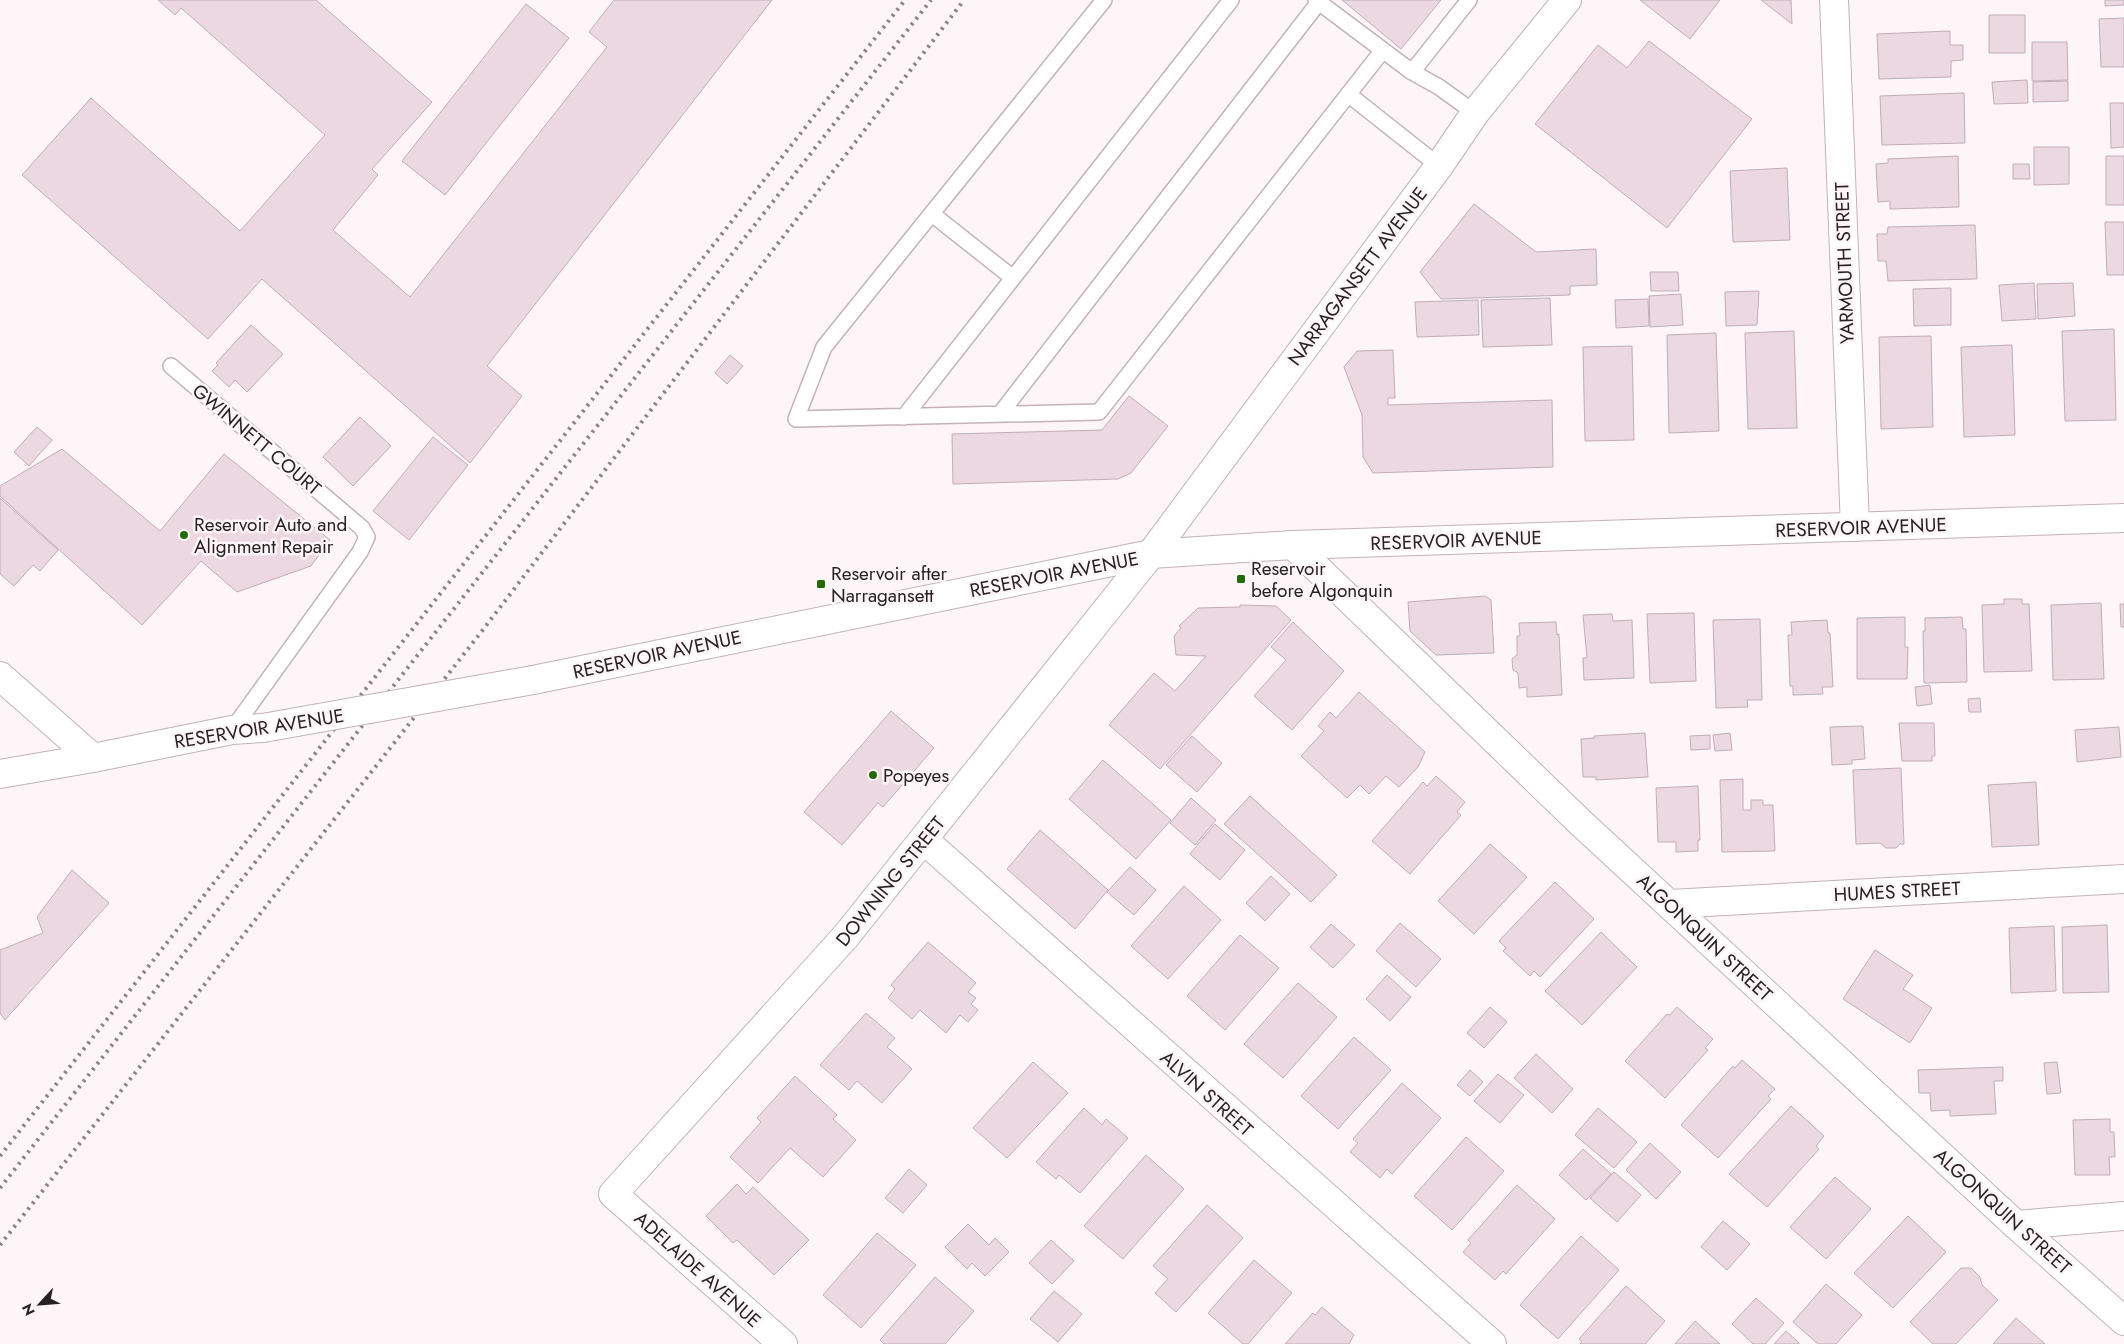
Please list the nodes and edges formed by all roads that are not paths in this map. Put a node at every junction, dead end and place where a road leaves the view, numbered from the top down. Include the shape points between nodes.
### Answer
1 (1104, 0) edge
2 (1230, 0) edge
3 (1469, 0) edge
4 (1567, 0) edge
5 (1834, 0) edge
6 (1318, 1) edge
7 (1383, 50) junction
8 (1412, 72) junction
9 (1348, 94) junction
10 (1475, 113) junction
11 (1439, 166) junction
12 (932, 214) junction
13 (1013, 278) junction
14 (171, 366) dead end
15 (1000, 414) junction
16 (904, 417) junction
17 (2124, 518) edge
18 (1855, 527) junction
19 (1293, 545) junction
20 (1151, 554) junction
21 (0, 676) edge
22 (232, 730) junction
23 (93, 758) junction
24 (0, 774) edge
25 (924, 840) junction
26 (2124, 879) edge
27 (1670, 904) junction
28 (613, 1194) joint
29 (2124, 1216) edge
30 (2016, 1225) junction
31 (2124, 1321) edge
32 (783, 1344) edge
33 (1492, 1344) edge

1 - 12 lane
2 - 13 lane
3 - 8 lane
4 - 10 street, NARRAGANSETT AVENUE
5 - 18 street, YARMOUTH STREET
6 - 7 lane
6 - 15 lane
7 - 8 lane
7 - 9 lane
8 - 10 lane
9 - 11 lane
9 - 15 lane via 1099,412
10 - 11 street, NARRAGANSETT AVENUE
11 - 20 street, NARRAGANSETT AVENUE
12 - 13 lane
12 - 16 lane via 824,347 796,419
13 - 16 lane
14 - 22 lane, GWINNETT COURT via 362,528 368,538
15 - 16 lane
17 - 18 street, RESERVOIR AVENUE
18 - 19 street, RESERVOIR AVENUE
19 - 20 street, RESERVOIR AVENUE
19 - 27 street, ALGONQUIN STREET via 1581,823
20 - 22 street, RESERVOIR AVENUE, bridge via 533,680 263,728
20 - 25 street, DOWNING STREET
21 - 23 street
22 - 23 street, RESERVOIR AVENUE
23 - 24 street, RESERVOIR AVENUE
25 - 28 street, DOWNING STREET via 846,936
25 - 33 street, ALVIN STREET
26 - 27 street, HUMES STREET
27 - 30 street, ALGONQUIN STREET
28 - 32 street, ADELAIDE AVENUE
29 - 30 street
30 - 31 street, ALGONQUIN STREET

